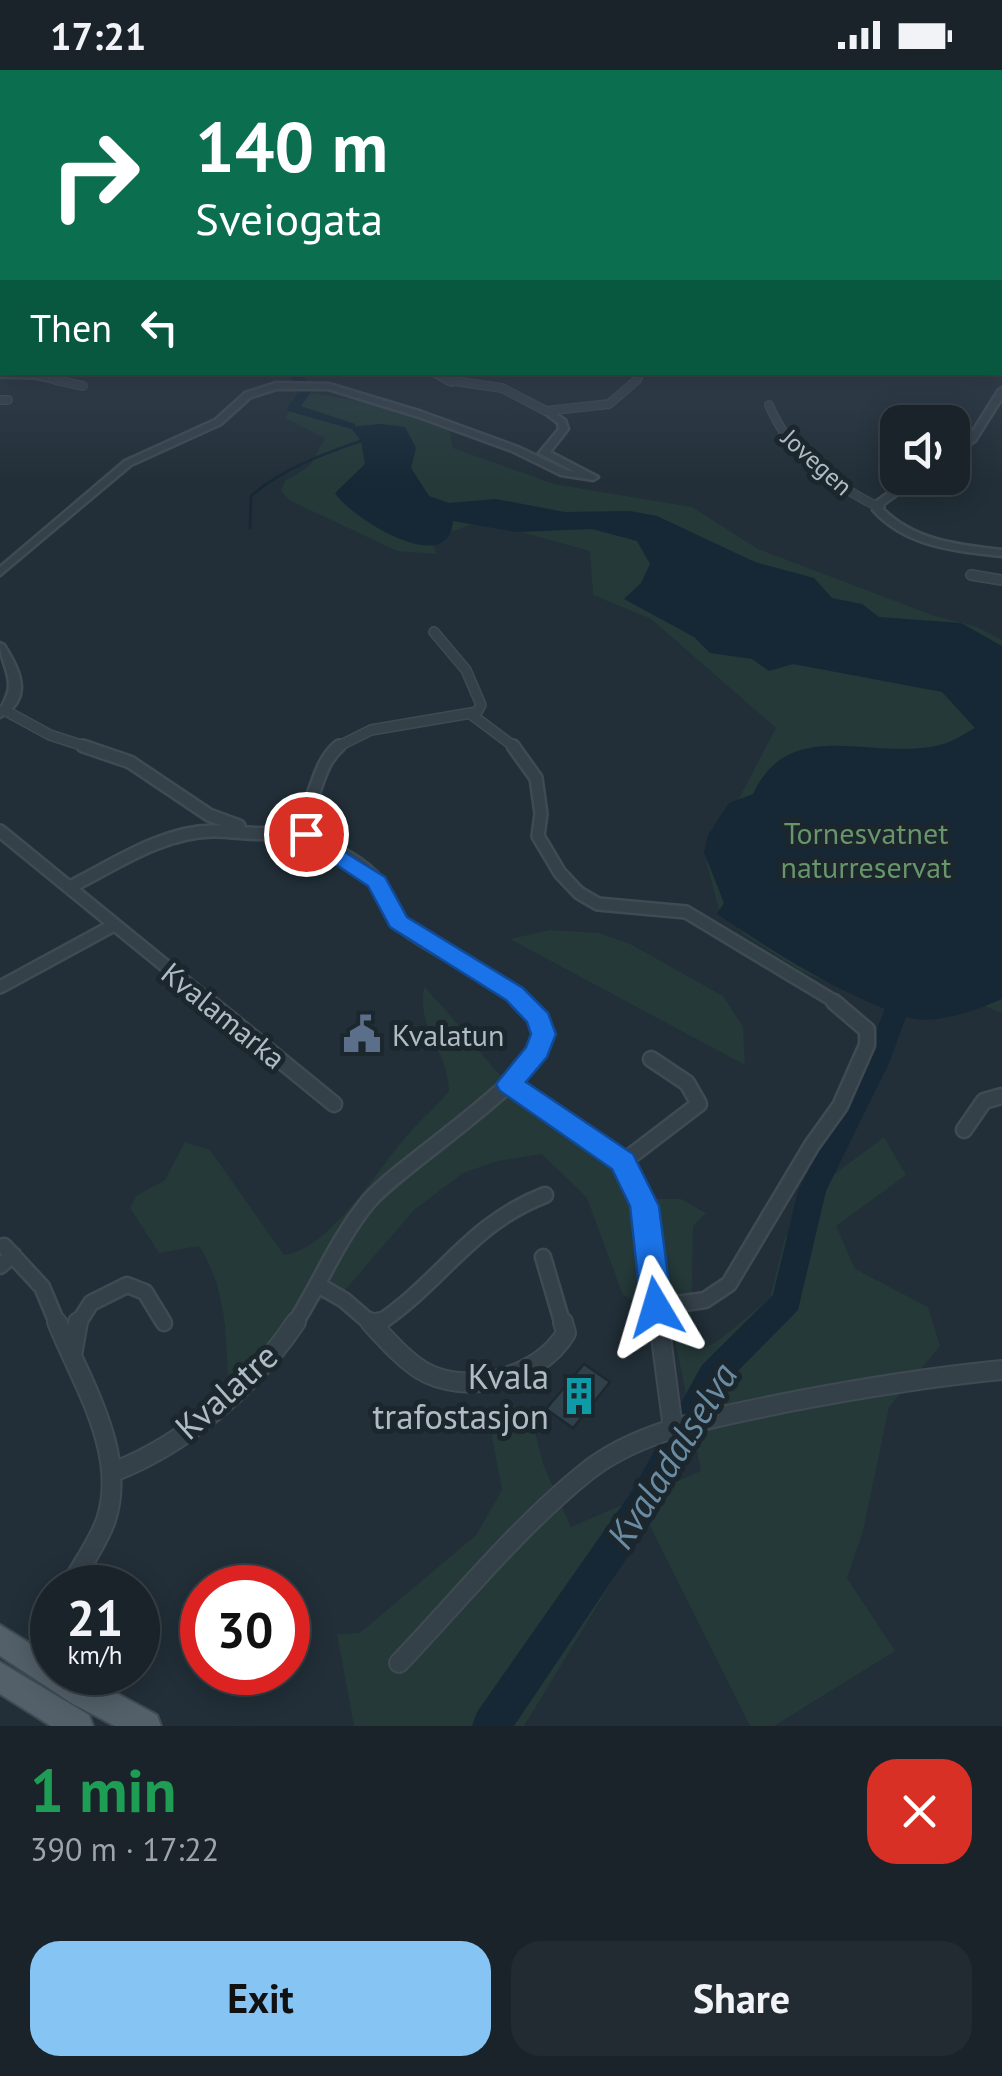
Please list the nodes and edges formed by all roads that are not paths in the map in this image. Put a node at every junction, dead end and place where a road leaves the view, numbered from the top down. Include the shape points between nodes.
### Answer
1 (20, 375) edge
2 (76, 375) edge
3 (437, 375) edge
4 (639, 378) dead end
5 (62, 381) junction
6 (84, 386) dead end
7 (1002, 391) edge
8 (770, 405) dead end
9 (546, 411) junction
10 (970, 440) edge
11 (893, 495) edge
12 (878, 507) junction
13 (1002, 554) edge
14 (0, 572) edge
15 (971, 576) dead end
16 (1002, 580) edge
17 (434, 632) dead end
18 (0, 647) edge
19 (2, 711) edge
20 (472, 715) junction
21 (0, 831) edge
22 (262, 833) junction
23 (306, 834) dead end
24 (70, 887) junction
25 (114, 925) junction
26 (0, 987) edge
27 (651, 1059) dead end
28 (509, 1084) junction
29 (1002, 1096) edge
30 (334, 1104) dead end
31 (964, 1130) dead end
32 (623, 1162) junction
33 (546, 1195) dead end
34 (6, 1256) edge
35 (543, 1257) dead end
36 (318, 1284) junction
37 (656, 1307) junction
38 (164, 1323) dead end
39 (374, 1326) junction
40 (72, 1360) junction
41 (1002, 1370) edge
42 (673, 1430) junction
43 (113, 1472) junction
44 (82, 1565) edge
45 (0, 1639) edge
46 (399, 1663) dead end
47 (0, 1676) edge
48 (78, 1726) edge
49 (146, 1726) edge

1 - 5 street
2 - 5 street
3 - 9 street via 454,384 502,388
4 - 9 street via 609,404
5 - 6 street
7 - 10 street
8 - 12 street, Jovegen via 784,439 837,486
9 - 14 street via 564,429 544,452 593,476 564,473 419,414 315,385 253,393 218,422 141,454
11 - 12 street, Jovegen
12 - 13 street, Jovegen via 922,538
15 - 16 street
17 - 20 street via 476,691 481,705
18 - 19 street via 17,682 14,701
19 - 22 street via 130,762 209,815
20 - 22 street via 384,726 341,744 316,770 305,816
20 - 37 street via 514,744 538,776 538,836 579,893 598,904 686,912 846,1008 867,1030 868,1045 840,1106 729,1284 705,1300
21 - 24 street, Kvalamarka
22 - 24 street via 205,831 166,840
23 - 28 street, Kvalatre via 377,882 398,922 515,994 539,1019 544,1034 538,1051
24 - 25 street, Kvalamarka
25 - 26 street
25 - 30 street, Kvalamarka
27 - 32 street via 690,1085 699,1104
28 - 32 street
28 - 36 street, Kvalatre via 381,1187
29 - 31 street via 984,1101
32 - 37 street via 644,1206
33 - 39 street via 487,1220 413,1300
34 - 40 street via 42,1287
35 - 39 street via 566,1333 553,1352 521,1371 464,1381 426,1374
36 - 39 street via 348,1298
36 - 43 street, Kvalatre via 280,1344 220,1402 148,1459
37 - 42 street
38 - 40 street via 144,1290 123,1286 82,1312
40 - 43 street
41 - 42 street via 904,1380
42 - 46 street via 587,1472
43 - 44 street via 106,1522
45 - 49 main road
47 - 48 main road

